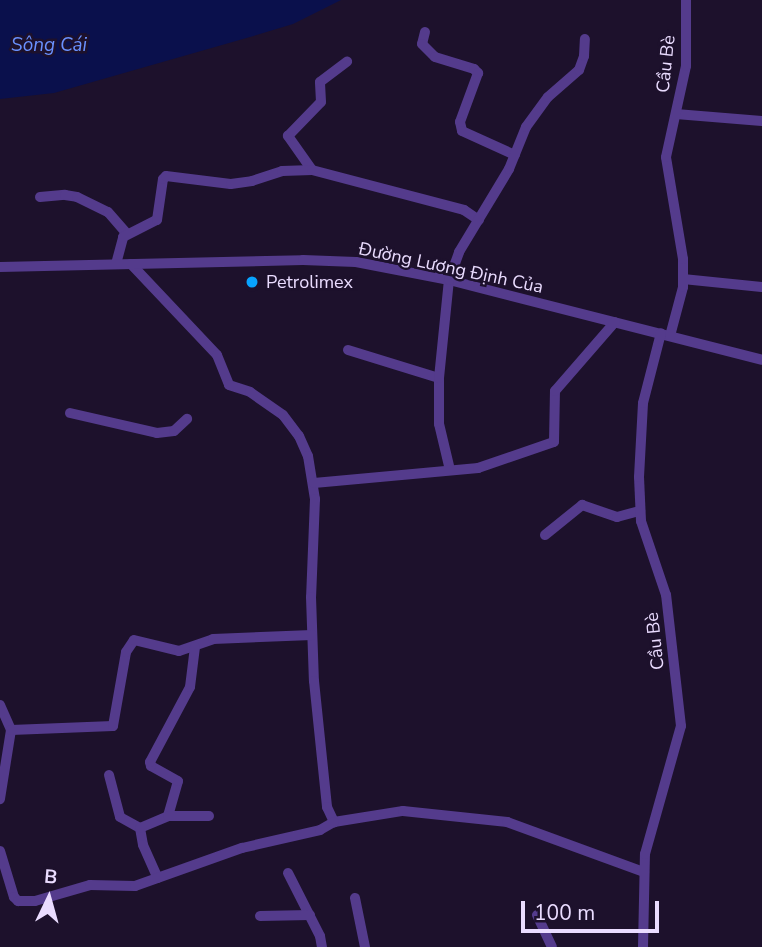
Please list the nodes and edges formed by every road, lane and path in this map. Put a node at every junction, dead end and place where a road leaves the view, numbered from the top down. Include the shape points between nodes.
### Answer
1 (686, 0) edge
2 (425, 32) dead end
3 (585, 39) dead end
4 (347, 62) dead end
5 (676, 114) junction
6 (762, 121) edge
7 (515, 155) junction
8 (312, 170) junction
9 (40, 197) dead end
10 (480, 220) junction
11 (127, 234) junction
12 (116, 264) junction
13 (131, 264) junction
14 (0, 267) edge
15 (683, 279) junction
16 (449, 280) junction
17 (762, 287) edge
18 (615, 322) junction
19 (666, 335) junction
20 (348, 350) dead end
21 (762, 359) edge
22 (439, 378) junction
23 (70, 414) dead end
24 (187, 419) dead end
25 (450, 470) junction
26 (314, 483) junction
27 (640, 510) junction
28 (545, 535) dead end
29 (312, 635) junction
30 (195, 648) junction
31 (0, 705) edge
32 (11, 730) junction
33 (109, 775) dead end
34 (0, 799) edge
35 (168, 816) junction
36 (209, 816) dead end
37 (334, 822) junction
38 (140, 828) junction
39 (0, 851) edge
40 (644, 872) junction
41 (288, 873) dead end
42 (158, 878) junction
43 (355, 898) dead end
44 (310, 915) junction
45 (537, 915) dead end
46 (260, 916) dead end
47 (322, 947) edge
48 (365, 947) edge
49 (552, 947) edge
50 (643, 947) edge

1 - 5 street, Cầu Bè via 686,66
2 - 7 street via 422,44 435,57 478,73 460,122 462,131
3 - 7 street via 579,70 536,112
4 - 8 street via 320,82 321,102 288,136
5 - 6 street
5 - 15 street, Cầu Bè via 666,173 677,219
7 - 10 street
8 - 10 street via 464,210
8 - 11 street via 282,171 230,184 166,176 158,220
9 - 11 street via 77,197 107,212
10 - 16 street
11 - 12 street
12 - 13 street, Đường Lương Định Của
12 - 14 street, Đường Lương Định Của
13 - 16 street, Đường Lương Định Của via 339,260
13 - 26 street via 217,355 229,385 262,399 292,425 308,456
15 - 17 street
15 - 19 street, Cầu Bè
16 - 18 street, Đường Lương Định Của
16 - 22 street
18 - 19 street, Đường Lương Định Của
18 - 25 street via 555,391 554,442 478,468
19 - 21 street, Đường Lương Định Của
19 - 27 street, Cầu Bè via 643,403
20 - 22 street
22 - 25 street via 439,424
23 - 24 street via 157,433 174,431
25 - 26 street
26 - 29 street
27 - 28 street via 617,517 582,505
27 - 40 street, Cầu Bè via 643,536 666,595 682,713 674,759 647,840
29 - 30 street via 213,639
29 - 37 street via 327,807
30 - 32 street via 180,652 131,641 123,663 116,723 110,728
30 - 35 street via 190,687 150,762 178,781
31 - 32 street
32 - 34 street
33 - 38 street via 120,817
35 - 36 street
35 - 38 street
37 - 40 street via 403,811 507,822
37 - 42 street
38 - 42 street
39 - 42 street via 18,901 101,884 135,886
40 - 50 street, Cầu Bè
41 - 44 street
43 - 48 street
44 - 46 street
44 - 47 street
45 - 49 street

